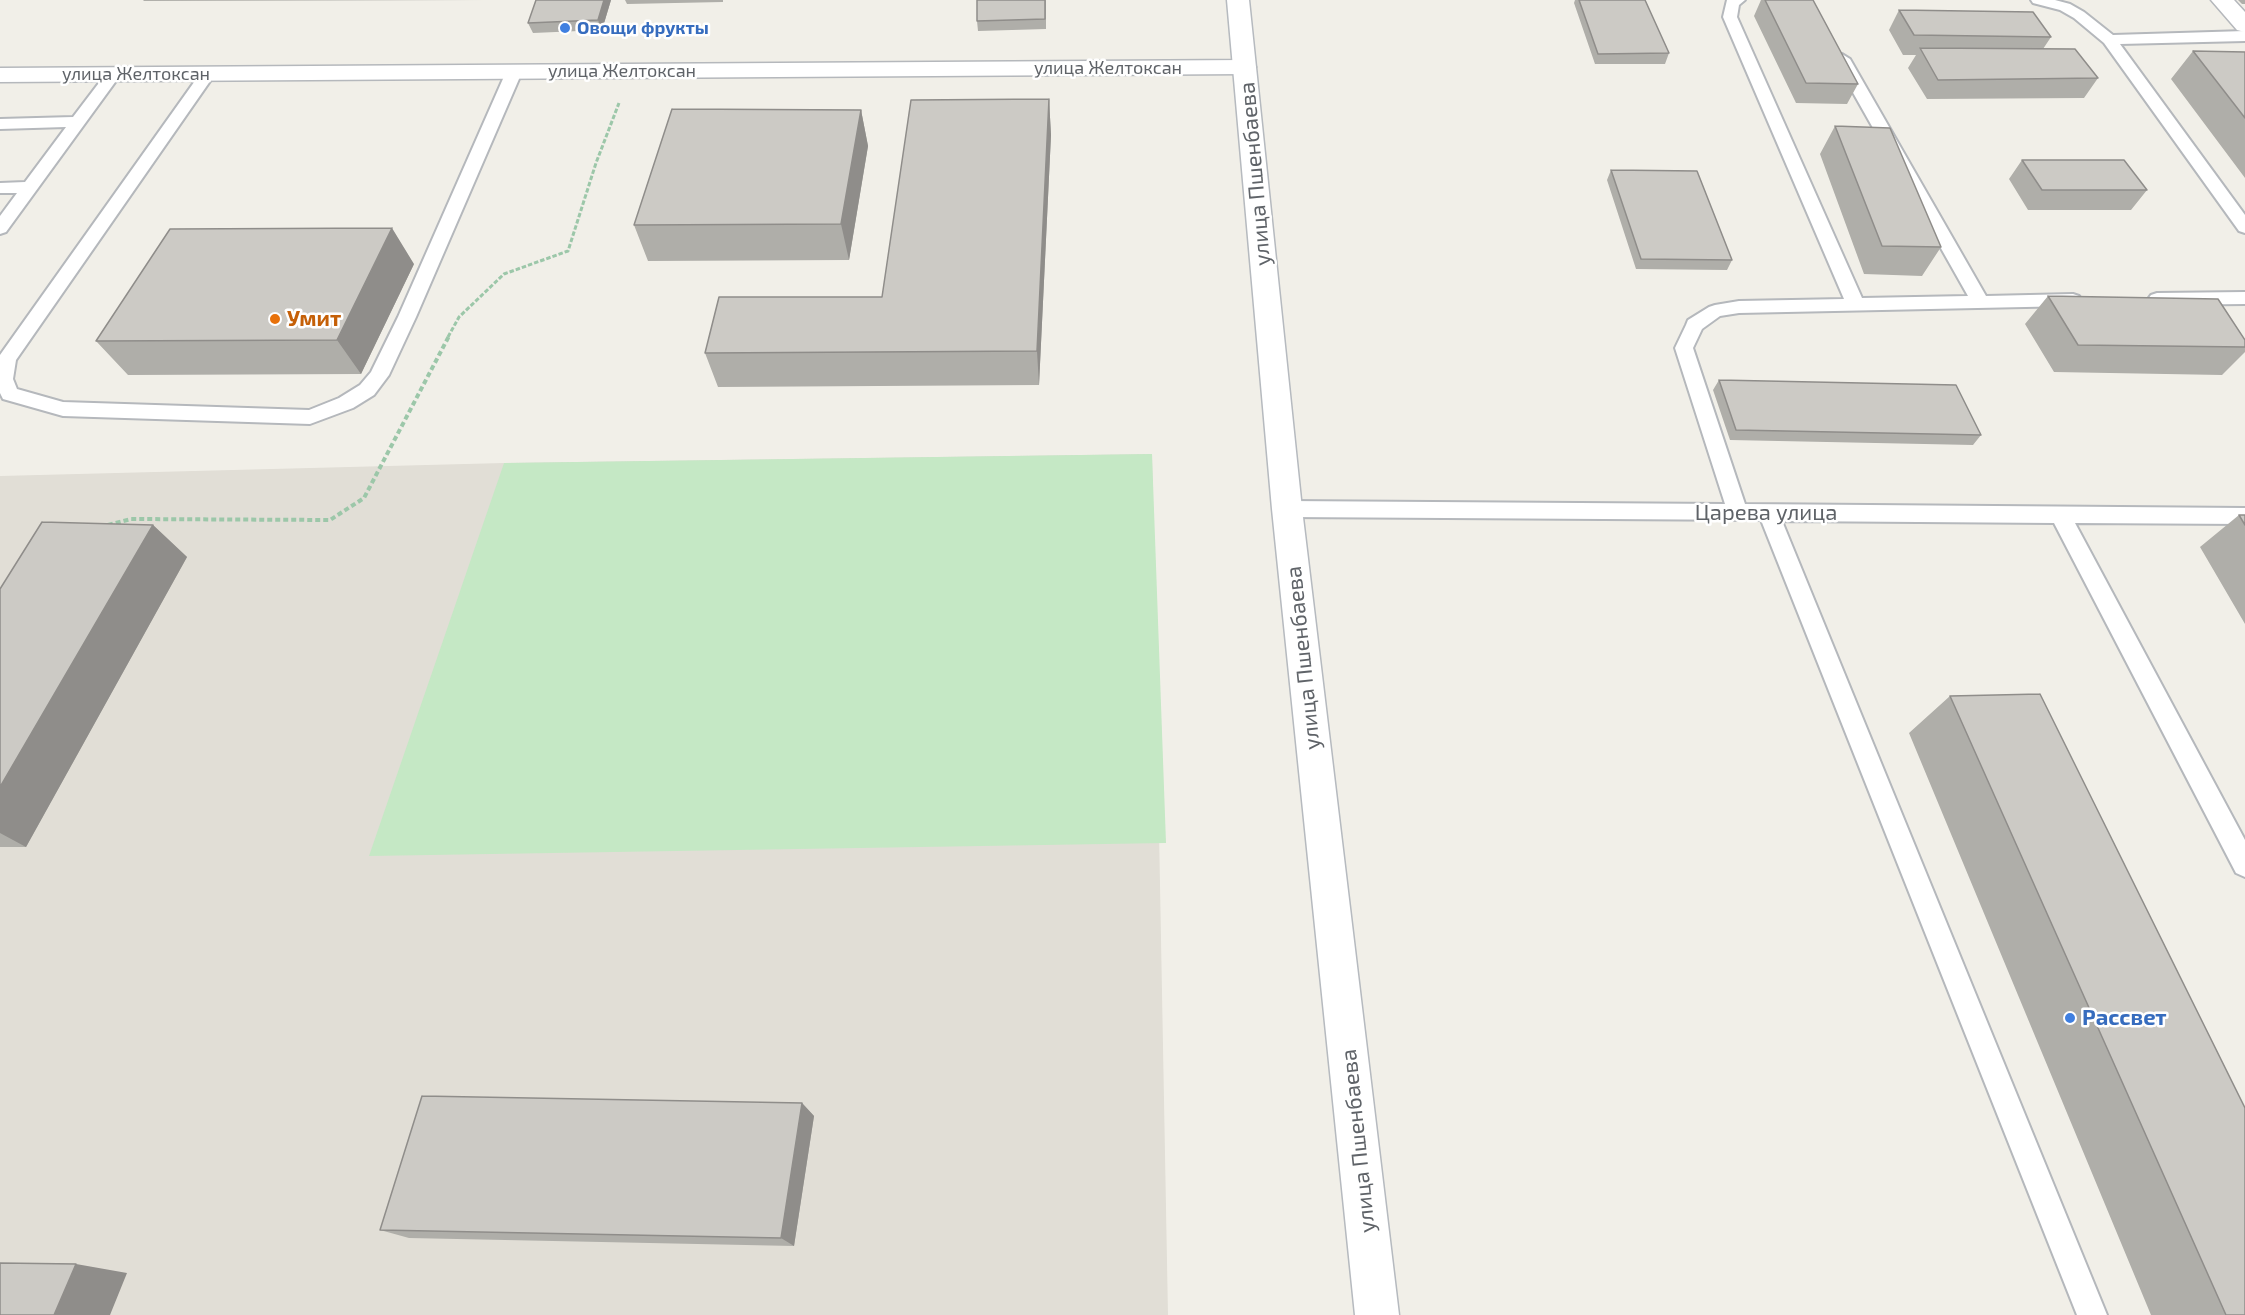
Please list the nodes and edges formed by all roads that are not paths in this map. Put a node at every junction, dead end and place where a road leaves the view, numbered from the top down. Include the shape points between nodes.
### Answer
1 (1238, 0) edge
2 (1738, 0) edge
3 (2038, 0) edge
4 (2222, 0) edge
5 (2245, 24) edge
6 (2245, 36) edge
7 (2109, 40) junction
8 (1832, 42) edge
9 (1245, 67) junction
10 (514, 72) junction
11 (113, 74) junction
12 (207, 74) junction
13 (0, 75) edge
14 (78, 122) junction
15 (0, 124) edge
16 (30, 187) junction
17 (0, 188) edge
18 (2245, 227) edge
19 (0, 228) edge
20 (2245, 298) edge
21 (2141, 299) edge
22 (2095, 300) edge
23 (1980, 301) junction
24 (1854, 303) junction
25 (1287, 510) junction
26 (1738, 513) junction
27 (1768, 513) junction
28 (2060, 514) junction
29 (2245, 516) edge
30 (2245, 865) edge
31 (1377, 1315) edge
32 (2092, 1315) edge

1 - 9 street, улица Пшенбаева
2 - 24 lane via 1732,3 1730,17
3 - 7 lane via 2065,7
4 - 5 street
6 - 7 lane
7 - 18 lane
8 - 23 lane
9 - 10 street, улица Желтоксан
9 - 25 street, улица Пшенбаева
10 - 12 street, улица Желтоксан
10 - 12 lane via 407,316 379,375 367,390 310,417 63,409 10,394 3,379 7,360 19,340
11 - 12 street, улица Желтоксан
11 - 13 street, улица Желтоксан
11 - 14 lane
14 - 15 lane
14 - 16 lane
16 - 17 lane
16 - 19 lane
20 - 21 lane
22 - 23 lane
23 - 24 lane
24 - 26 lane via 1739,307 1714,311 1695,325 1684,348
25 - 26 lane, Царева улица
25 - 31 street, улица Пшенбаева
26 - 27 lane, Царева улица
27 - 28 lane, Царева улица
27 - 32 lane
28 - 29 lane, Царева улица
28 - 30 lane

